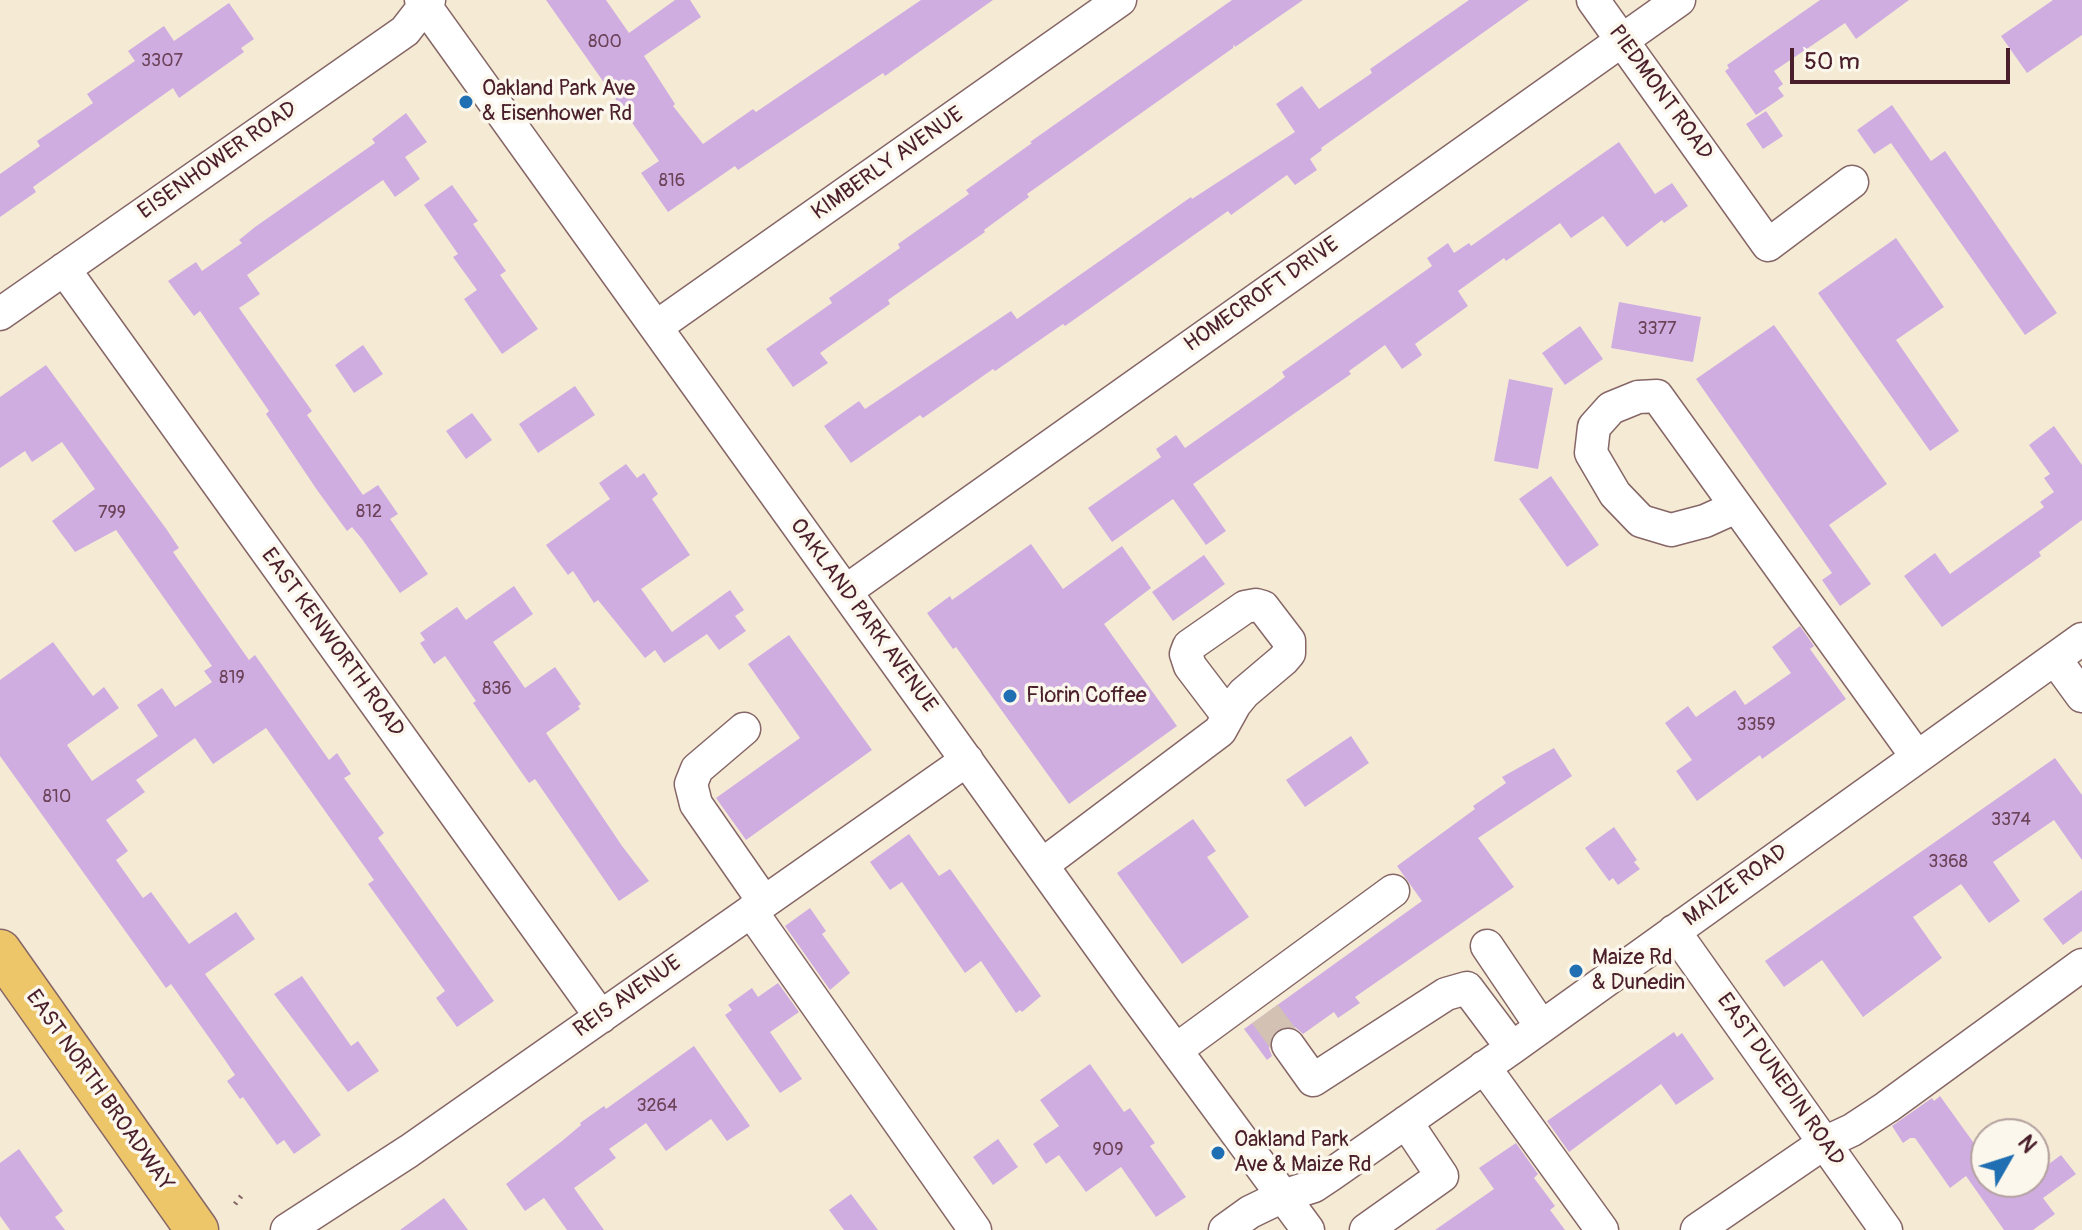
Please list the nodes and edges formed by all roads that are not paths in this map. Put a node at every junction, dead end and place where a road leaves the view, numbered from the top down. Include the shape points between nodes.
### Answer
1 (1120, 0) edge
2 (1593, 0) edge
3 (1679, 0) edge
4 (425, 2) edge
5 (1621, 40) junction
6 (1852, 182) dead end
7 (64, 269) junction
8 (0, 314) edge
9 (656, 327) junction
10 (1736, 507) junction
11 (846, 591) junction
12 (2082, 639) edge
13 (2055, 659) junction
14 (2082, 696) edge
15 (1228, 716) dead end
16 (744, 729) dead end
17 (1917, 757) junction
18 (967, 760) junction
19 (1042, 865) junction
20 (1393, 891) dead end
21 (757, 907) junction
22 (1674, 931) junction
23 (1487, 946) dead end
24 (0, 951) edge
25 (2082, 965) edge
26 (601, 1017) junction
27 (1541, 1026) junction
28 (1288, 1045) tunnel mouth
29 (1512, 1048) junction
30 (1176, 1050) junction
31 (1484, 1067) junction
32 (1406, 1122) junction
33 (1824, 1143) junction
34 (1283, 1196) junction
35 (197, 1230) edge
36 (287, 1230) edge
37 (975, 1230) edge
38 (1225, 1230) edge
39 (1308, 1230) edge
40 (1366, 1230) edge
41 (1602, 1230) edge
42 (1697, 1230) edge
43 (1886, 1230) edge

1 - 9 street, KIMBERLY AVENUE
2 - 5 street, PIEDMONT ROAD
3 - 5 street, HOMECROFT DRIVE
4 - 7 street, EISENHOWER ROAD via 405,31
4 - 9 street, OAKLAND PARK AVENUE
5 - 6 street, PIEDMONT ROAD via 1768,245
5 - 11 street, HOMECROFT DRIVE
7 - 8 street, EISENHOWER ROAD
7 - 26 street, EAST KENWORTH ROAD
9 - 11 street, OAKLAND PARK AVENUE
10 - 10 street via 1657,396 1611,408 1594,427 1591,453 1615,494 1641,521 1671,530
10 - 17 street
11 - 18 street, OAKLAND PARK AVENUE
12 - 13 street, MAIZE ROAD
13 - 14 street
13 - 17 street, MAIZE ROAD
15 - 19 street via 1220,731
16 - 21 street via 697,769 691,784 696,804
17 - 22 street, MAIZE ROAD
18 - 19 street, OAKLAND PARK AVENUE
18 - 21 street, REIS AVENUE
19 - 30 street, OAKLAND PARK AVENUE
20 - 30 street via 1258,1004
21 - 26 street, REIS AVENUE
21 - 37 street
22 - 27 street, MAIZE ROAD
22 - 33 street, EAST DUNEDIN ROAD
23 - 27 street
24 - 35 main road, EAST NORTH BROADWAY
25 - 33 street via 1887,1107
26 - 36 street, REIS AVENUE
27 - 29 street, MAIZE ROAD
28 - 29 street via 1313,1080 1446,994 1467,988
29 - 31 street, MAIZE ROAD
30 - 34 street, OAKLAND PARK AVENUE
31 - 32 street, MAIZE ROAD
31 - 41 street
32 - 34 street, MAIZE ROAD via 1314,1186
32 - 40 street via 1442,1176
33 - 42 street
33 - 43 street, EAST DUNEDIN ROAD
34 - 38 street, MAIZE ROAD
34 - 39 street, OAKLAND PARK AVENUE

